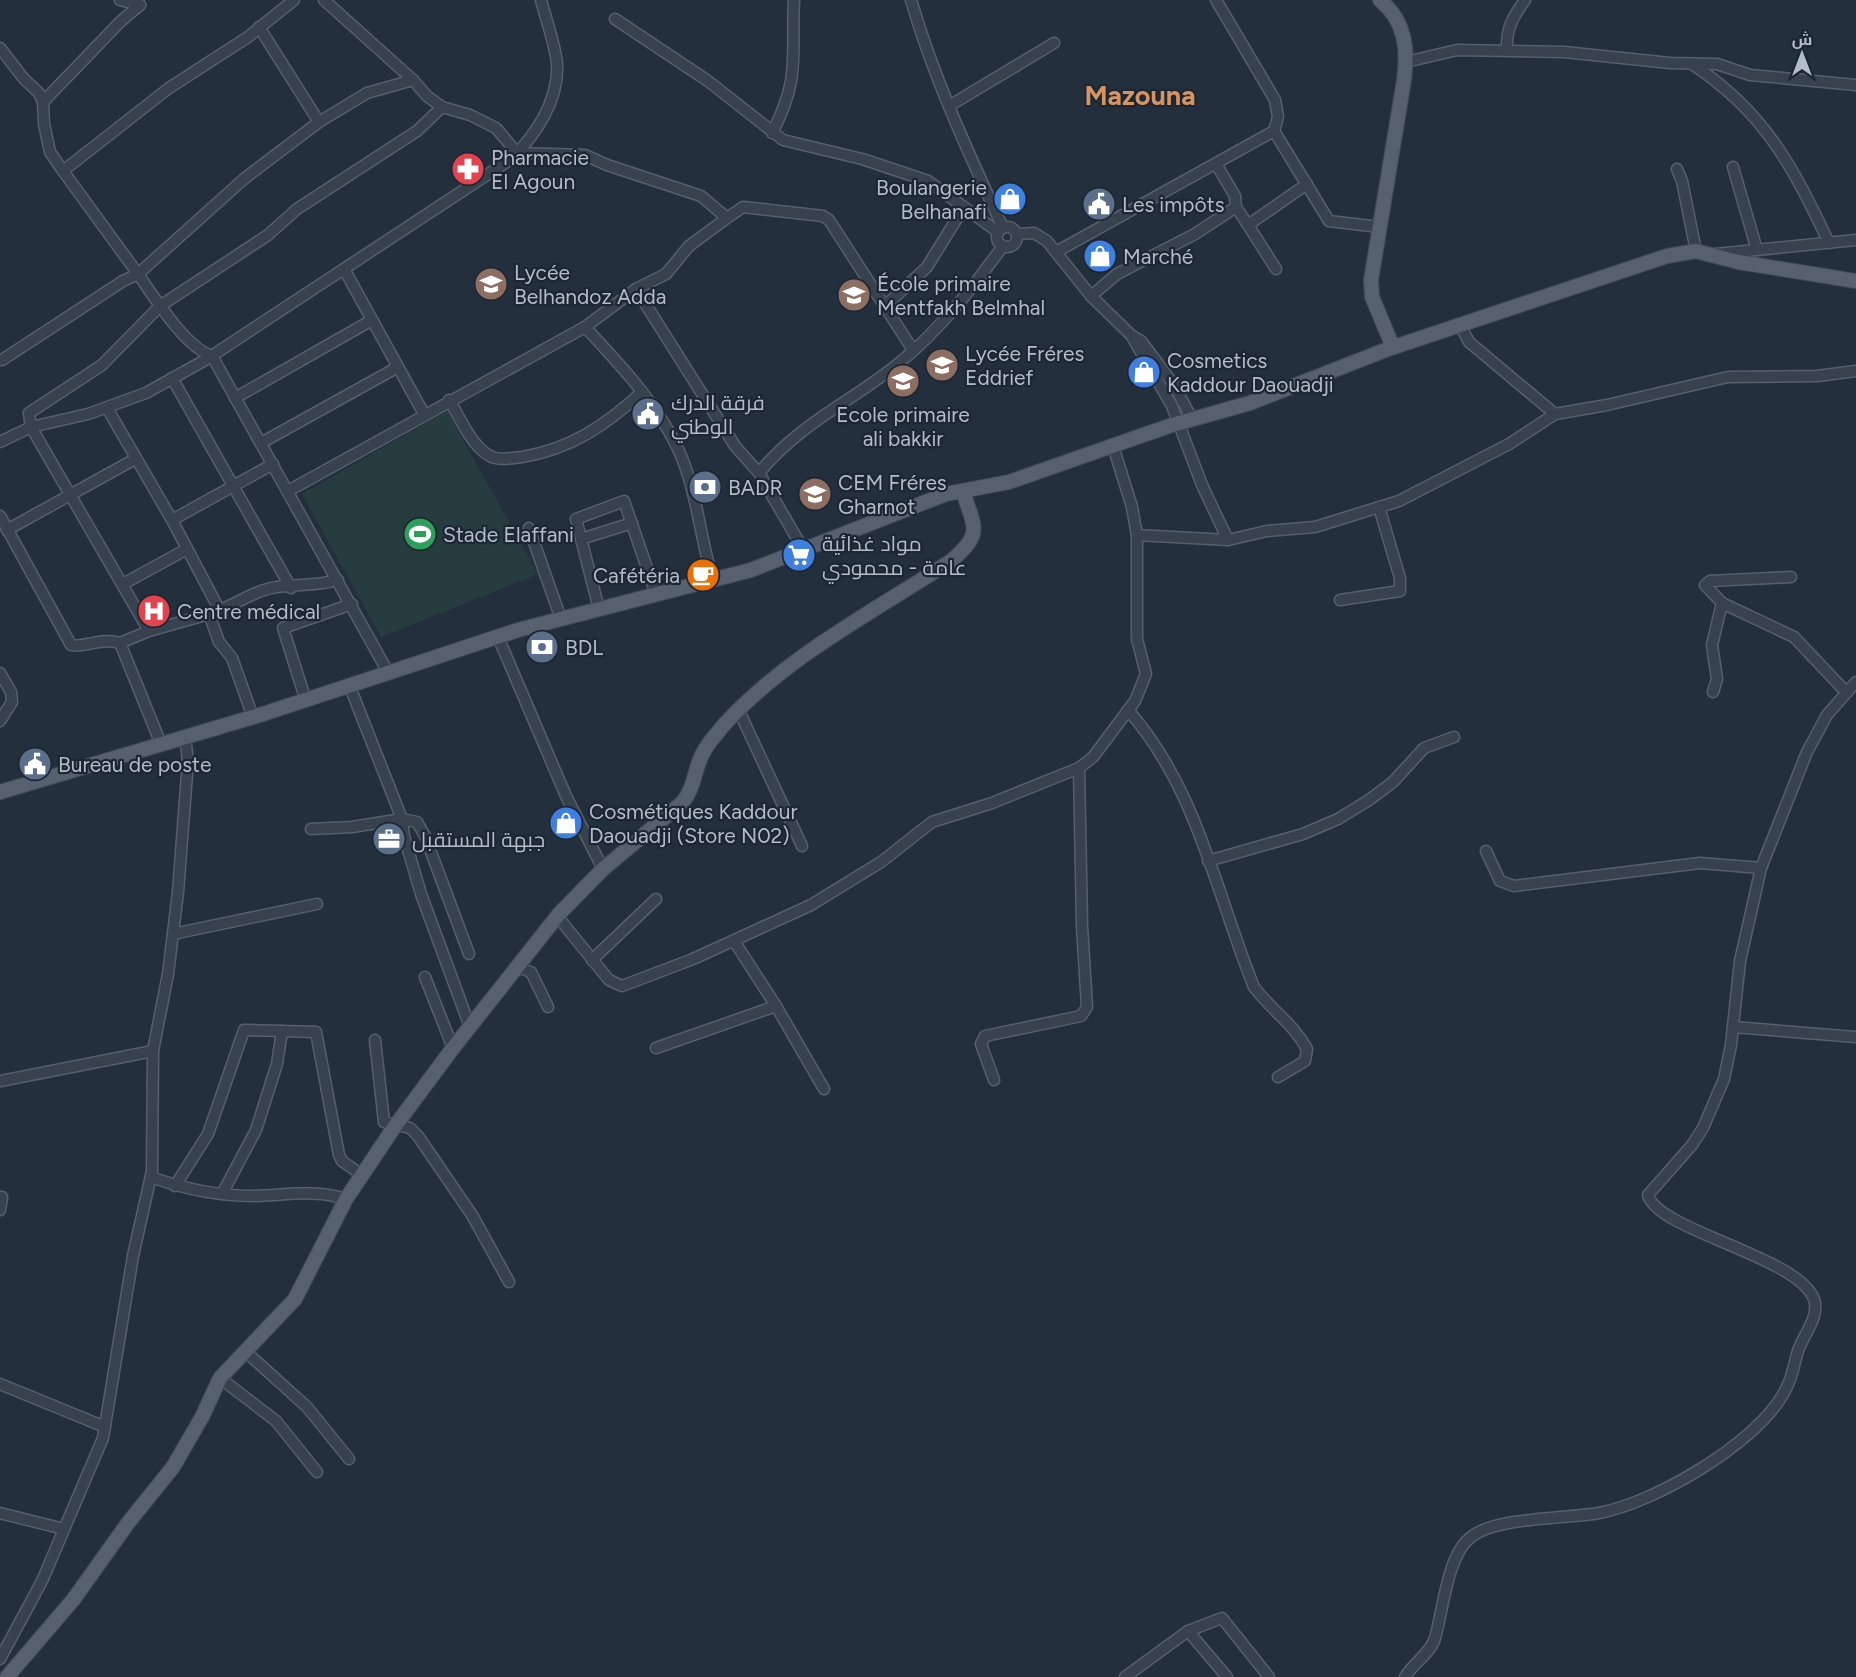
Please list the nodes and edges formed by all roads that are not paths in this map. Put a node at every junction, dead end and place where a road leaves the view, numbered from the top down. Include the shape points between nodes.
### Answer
1 (120, 0) edge
2 (294, 0) edge
3 (324, 0) edge
4 (541, 0) edge
5 (794, 0) edge
6 (911, 0) edge
7 (1216, 0) edge
8 (1380, 0) edge
9 (1525, 0) edge
10 (615, 19) dead end
11 (259, 27) junction
12 (1054, 43) dead end
13 (0, 48) edge
14 (1507, 49) junction
15 (1407, 62) junction
16 (1692, 64) junction
17 (413, 80) junction
18 (1856, 85) edge
19 (43, 102) junction
20 (949, 106) junction
21 (442, 107) junction
22 (319, 122) junction
23 (1274, 131) junction
24 (772, 133) junction
25 (517, 153) junction
26 (1216, 164) junction
27 (1733, 167) dead end
28 (1677, 169) dead end
29 (63, 171) junction
30 (1307, 184) junction
31 (964, 207) junction
32 (1236, 207) junction
33 (727, 218) junction
34 (1248, 225) junction
35 (1378, 227) junction
36 (1001, 230) junction
37 (1017, 234) junction
38 (1856, 240) edge
39 (1829, 243) junction
40 (1003, 246) junction
41 (1757, 250) junction
42 (1696, 251) junction
43 (1056, 252) junction
44 (1713, 254) junction
45 (344, 269) junction
46 (1276, 269) dead end
47 (138, 274) junction
48 (1856, 281) edge
49 (636, 289) junction
50 (1091, 296) junction
51 (160, 306) junction
52 (885, 306) junction
53 (372, 320) junction
54 (1460, 325) junction
55 (585, 327) junction
56 (1393, 347) junction
57 (913, 350) junction
58 (212, 356) junction
59 (2, 360) dead end
60 (398, 367) junction
61 (1856, 371) edge
62 (172, 378) junction
63 (642, 392) junction
64 (235, 398) junction
65 (449, 400) junction
66 (107, 408) junction
67 (424, 414) junction
68 (1555, 414) junction
69 (1186, 421) junction
70 (31, 427) junction
71 (0, 442) edge
72 (261, 443) junction
73 (1113, 446) junction
74 (135, 459) junction
75 (273, 464) junction
76 (759, 473) junction
77 (233, 486) junction
78 (288, 490) junction
79 (963, 491) junction
80 (71, 495) junction
81 (1379, 507) junction
82 (0, 516) edge
83 (172, 520) junction
84 (632, 524) junction
85 (529, 528) dead end
86 (7, 530) junction
87 (1137, 535) junction
88 (581, 539) junction
89 (1227, 540) junction
90 (187, 549) junction
91 (803, 549) junction
92 (1791, 577) dead end
93 (713, 579) junction
94 (338, 580) junction
95 (123, 584) junction
96 (291, 588) junction
97 (656, 594) junction
98 (1340, 600) dead end
99 (1722, 603) junction
100 (352, 604) junction
101 (598, 609) junction
102 (214, 613) junction
103 (561, 619) junction
104 (149, 632) junction
105 (498, 637) junction
106 (120, 643) junction
107 (0, 673) edge
108 (389, 674) junction
109 (1856, 682) edge
110 (350, 687) junction
111 (1713, 692) dead end
112 (1846, 692) junction
113 (306, 701) junction
114 (1128, 710) junction
115 (739, 711) junction
116 (253, 717) junction
117 (0, 722) edge
118 (185, 737) junction
119 (1454, 737) dead end
120 (161, 744) junction
121 (1079, 768) junction
122 (0, 791) edge
123 (402, 819) junction
124 (311, 829) dead end
125 (802, 846) dead end
126 (1486, 851) dead end
127 (1208, 861) junction
128 (1761, 868) junction
129 (603, 869) junction
130 (656, 899) dead end
131 (316, 904) dead end
132 (557, 916) junction
133 (173, 934) junction
134 (734, 941) junction
135 (469, 954) dead end
136 (592, 960) junction
137 (517, 967) junction
138 (425, 977) dead end
139 (548, 1006) dead end
140 (776, 1006) junction
141 (470, 1027) junction
142 (1733, 1027) junction
143 (282, 1031) junction
144 (1856, 1037) edge
145 (375, 1040) dead end
146 (453, 1048) junction
147 (656, 1048) dead end
148 (153, 1051) junction
149 (1278, 1077) dead end
150 (994, 1080) dead end
151 (0, 1081) edge
152 (824, 1089) dead end
153 (395, 1126) junction
154 (362, 1175) junction
155 (151, 1177) junction
156 (175, 1186) junction
157 (222, 1194) junction
158 (2, 1197) dead end
159 (346, 1199) junction
160 (0, 1210) edge
161 (509, 1282) dead end
162 (246, 1351) junction
163 (220, 1377) junction
164 (0, 1384) edge
165 (105, 1427) junction
166 (349, 1459) dead end
167 (317, 1472) dead end
168 (0, 1513) edge
169 (64, 1529) junction
170 (1188, 1632) junction
171 (0, 1659) edge
172 (8, 1677) edge
173 (1125, 1677) edge
174 (1227, 1677) edge
175 (1269, 1677) edge
176 (1405, 1677) edge

1 - 19 street via 140,5
2 - 11 street
3 - 17 street
4 - 25 street via 557,62 557,82 546,112
5 - 24 street via 794,70 786,107
6 - 20 street
7 - 23 street via 1275,100 1278,117
8 - 15 main road via 1398,20
9 - 14 street via 1511,19 1506,33
10 - 24 street via 708,81
11 - 22 street
11 - 29 street via 169,88
12 - 20 street
13 - 19 street
14 - 15 street via 1457,50
14 - 16 street
15 - 35 main road
16 - 18 street via 1717,64 1750,75
16 - 39 street via 1716,80 1776,141
17 - 21 street
17 - 22 street via 367,93
19 - 29 street via 50,152
20 - 36 street
21 - 25 street via 496,128
21 - 51 street via 417,131 297,209 268,235
22 - 47 street via 245,178
23 - 26 street
23 - 30 street
24 - 31 street via 783,140 862,159 928,181
25 - 33 street via 585,154 701,196
25 - 45 street
26 - 32 street via 1235,196
26 - 43 street
27 - 41 street
28 - 42 street
29 - 47 street
30 - 34 street
30 - 35 street via 1329,221
31 - 36 street
31 - 52 street via 927,267
32 - 34 street
32 - 50 street via 1195,234 1117,274
33 - 49 street via 689,246 666,274
33 - 52 street via 743,207 823,216
34 - 46 street
35 - 56 main road via 1372,297
36 - 37 street via 1010,228
36 - 40 street via 997,239
37 - 40 street via 1015,244
37 - 43 street via 1034,233
38 - 39 street
39 - 41 street
40 - 57 street
41 - 44 street
42 - 44 main road
42 - 54 main road via 1667,256
43 - 50 street
44 - 48 main road via 1738,262
45 - 53 street
45 - 58 street
47 - 51 street
47 - 59 street
49 - 55 street
49 - 76 street via 735,446
50 - 69 street via 1131,335
51 - 58 street via 201,353
51 - 70 street via 102,365 28,413
52 - 57 street
53 - 60 street
53 - 64 street
54 - 56 main road
54 - 68 street via 1469,342
55 - 63 street
55 - 65 street
56 - 69 main road via 1250,403
57 - 76 street via 780,448
58 - 62 street
58 - 64 street
60 - 67 street
60 - 72 street
61 - 68 street via 1817,376 1728,377
62 - 66 street
62 - 77 street
63 - 65 street via 616,417 588,435 549,452 510,459 491,457 476,444
63 - 93 street via 678,451
64 - 72 street
65 - 67 street
66 - 70 street
66 - 74 street
67 - 78 street
68 - 81 street via 1509,444 1399,501
69 - 73 main road
69 - 89 street via 1202,484
70 - 71 street
70 - 80 street
72 - 75 street
73 - 79 main road via 1009,482
73 - 87 street
74 - 80 street
74 - 83 street
75 - 77 street
75 - 78 street
76 - 91 street
77 - 83 street
77 - 96 street
78 - 94 street
79 - 91 main road via 916,504
79 - 115 main road via 973,526 969,546 789,667
80 - 86 street
80 - 95 street
81 - 89 street via 1315,527 1267,531
81 - 98 street via 1400,578 1400,591
82 - 86 street
83 - 90 street
84 - 88 street
84 - 88 street via 624,501 576,519
84 - 97 street
85 - 103 street
86 - 106 street via 71,645 112,640
87 - 89 street
87 - 114 street via 1137,639 1146,674
88 - 101 street
90 - 95 street
90 - 102 street
91 - 93 main road via 751,570
92 - 99 street via 1707,582 1705,585
93 - 97 main road
94 - 96 street
94 - 100 street
95 - 104 street
96 - 102 street via 263,591
97 - 101 main road
99 - 111 street via 1712,645 1717,679
99 - 112 street via 1794,637
100 - 108 street
100 - 113 street via 283,628
101 - 103 main road
102 - 104 street
102 - 116 street via 219,642 232,658
103 - 105 main road
104 - 106 street
105 - 108 main road
105 - 129 street via 566,796
106 - 120 street
107 - 117 street via 12,702
108 - 110 main road
109 - 112 street
110 - 113 main road
110 - 123 street
112 - 128 street via 1827,715 1807,752
113 - 116 main road
114 - 121 street via 1111,736
114 - 127 street via 1150,735 1178,781
115 - 125 street
115 - 129 main road via 702,754 689,794
116 - 118 main road
118 - 120 main road
118 - 133 street via 188,760
119 - 127 street via 1424,748 1392,782 1338,819 1303,834
120 - 122 main road
121 - 134 street via 932,822 911,841 840,888
121 - 150 street via 1087,1007 1082,1016 985,1036 981,1044
123 - 124 street
123 - 135 street via 421,826
123 - 141 street via 421,894
126 - 128 street via 1500,881 1514,886 1701,863
127 - 149 street via 1254,987 1270,1009 1298,1032 1307,1049 1305,1061
128 - 142 street via 1740,961
129 - 132 main road
130 - 136 street
131 - 133 street
132 - 136 street
132 - 137 main road
133 - 148 street
134 - 136 street via 622,986 609,980
134 - 140 street
137 - 139 street via 531,972
137 - 141 main road
138 - 146 street
140 - 147 street
140 - 152 street
141 - 146 main road
142 - 144 street
142 - 176 street via 1724,1079 1703,1128 1684,1157 1648,1195 1653,1206 1689,1227 1792,1277 1814,1299 1815,1311 1798,1350 1791,1380 1755,1428 1712,1461 1653,1495 1625,1508 1494,1526 1469,1538 1456,1559 1435,1638
143 - 154 street via 316,1032 339,1155
143 - 156 street via 244,1030 208,1134
143 - 157 street via 277,1064 256,1130
145 - 153 street via 382,1117 387,1125
146 - 153 main road
148 - 151 street
148 - 155 street
153 - 154 main road
153 - 161 street via 410,1128 418,1136 472,1215
154 - 159 main road
155 - 156 street
155 - 165 street via 133,1256
156 - 157 street
157 - 159 street via 327,1193
158 - 160 street
159 - 162 main road via 296,1299
162 - 163 main road
162 - 166 street via 307,1407
163 - 167 street via 276,1421
163 - 172 main road via 202,1418 173,1467 73,1600
164 - 165 street
165 - 169 street
168 - 169 street
169 - 171 street via 42,1581
170 - 173 street
170 - 174 street
170 - 175 street via 1222,1618

